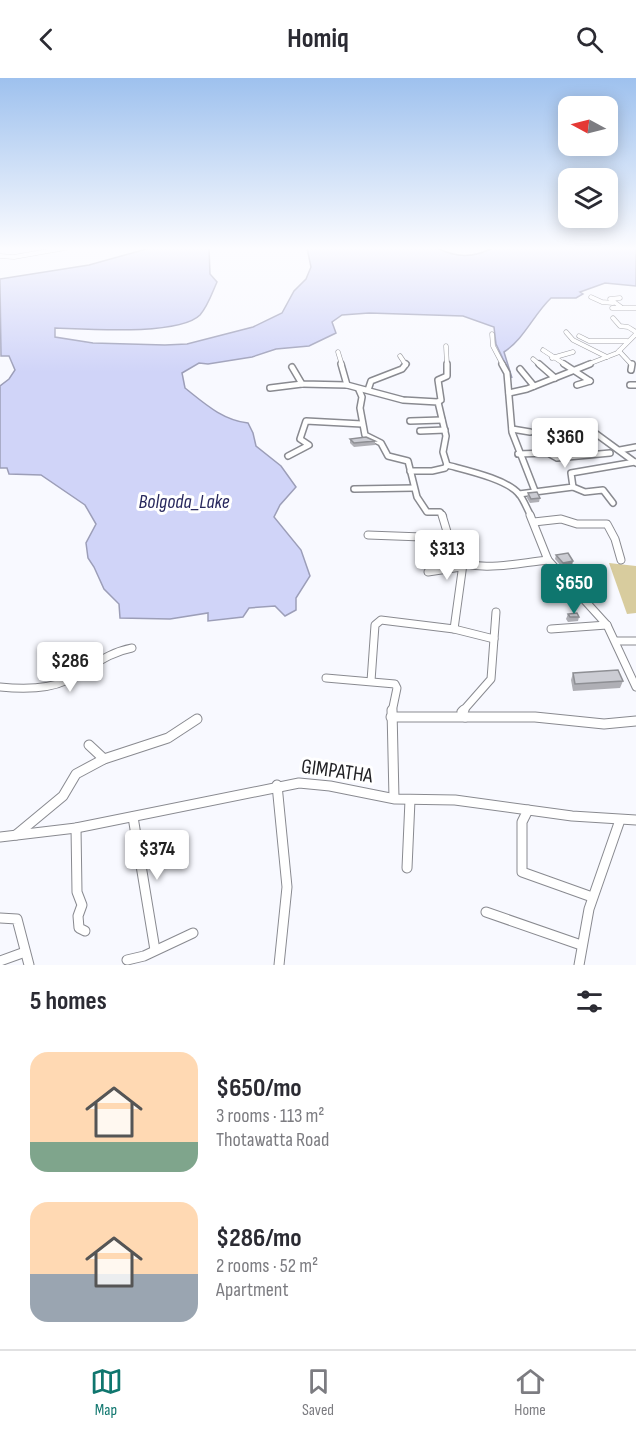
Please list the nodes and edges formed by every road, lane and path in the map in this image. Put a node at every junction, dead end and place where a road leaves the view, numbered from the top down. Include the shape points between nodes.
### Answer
1 (591, 297) dead end
2 (620, 298) dead end
3 (611, 301) junction
4 (636, 308) edge
5 (613, 318) dead end
6 (566, 332) dead end
7 (636, 333) edge
8 (492, 334) dead end
9 (579, 336) dead end
10 (627, 341) junction
11 (446, 346) dead end
12 (543, 350) dead end
13 (619, 351) junction
14 (338, 352) dead end
15 (573, 352) dead end
16 (400, 356) dead end
17 (608, 357) junction
18 (552, 358) junction
19 (533, 359) dead end
20 (634, 364) edge
21 (292, 367) dead end
22 (520, 369) dead end
23 (572, 370) junction
24 (631, 370) dead end
25 (555, 378) junction
26 (302, 384) junction
27 (347, 385) junction
28 (577, 385) dead end
29 (534, 386) junction
30 (270, 388) dead end
31 (359, 390) junction
32 (368, 390) junction
33 (509, 393) junction
34 (438, 402) junction
35 (442, 420) junction
36 (410, 421) dead end
37 (362, 424) junction
38 (512, 429) junction
39 (445, 430) junction
40 (420, 431) dead end
41 (530, 432) dead end
42 (581, 436) dead end
43 (636, 447) edge
44 (620, 450) junction
45 (610, 453) dead end
46 (518, 454) junction
47 (288, 456) dead end
48 (636, 463) edge
49 (447, 465) junction
50 (410, 471) junction
51 (573, 487) junction
52 (414, 488) junction
53 (354, 489) dead end
54 (535, 490) junction
55 (519, 494) junction
56 (613, 502) dead end
57 (534, 522) junction
58 (368, 535) dead end
59 (448, 535) junction
60 (449, 558) junction
61 (439, 559) dead end
62 (549, 560) junction
63 (621, 560) dead end
64 (462, 565) junction
65 (428, 572) dead end
66 (496, 612) dead end
67 (607, 625) junction
68 (454, 629) junction
69 (551, 629) dead end
70 (494, 639) junction
71 (636, 641) edge
72 (616, 642) junction
73 (132, 648) dead end
74 (326, 678) dead end
75 (371, 681) junction
76 (0, 687) edge
77 (636, 687) edge
78 (391, 717) junction
79 (465, 717) junction
80 (197, 718) dead end
81 (636, 721) edge
82 (89, 745) dead end
83 (104, 759) junction
84 (277, 785) junction
85 (394, 798) junction
86 (410, 800) junction
87 (528, 810) junction
88 (133, 817) junction
89 (620, 820) junction
90 (636, 820) edge
91 (76, 828) junction
92 (16, 835) junction
93 (0, 837) edge
94 (407, 868) dead end
95 (592, 897) junction
96 (486, 912) dead end
97 (0, 918) edge
98 (85, 931) dead end
99 (193, 933) dead end
100 (581, 945) junction
101 (155, 950) junction
102 (25, 951) junction
103 (127, 960) dead end
104 (0, 961) edge
105 (29, 965) edge
106 (279, 965) edge
107 (579, 965) edge

1 - 3 street
2 - 3 street
3 - 4 street via 621,307
5 - 7 street
6 - 17 street via 573,340
7 - 10 street
8 - 33 street via 493,346 507,369
9 - 10 street via 589,341
10 - 13 street
11 - 34 street via 447,376 438,380
12 - 18 street
13 - 17 street
13 - 20 street
14 - 27 street
15 - 18 street
16 - 32 street via 406,365 371,381
17 - 23 street
18 - 23 street
19 - 25 street
20 - 24 street
21 - 26 street
22 - 29 street
23 - 25 street
23 - 28 street via 590,381
25 - 29 street
26 - 27 street
26 - 30 street
27 - 31 street
29 - 33 street
31 - 32 street
31 - 37 street
32 - 34 street via 403,400
33 - 38 street
34 - 35 street
35 - 36 street
35 - 39 street
37 - 47 street via 306,421 300,439 309,445
37 - 50 street via 365,435 381,443 388,456 408,461
38 - 41 street
38 - 46 street
39 - 40 street
39 - 49 street via 443,452
42 - 44 street via 594,433
43 - 44 street
44 - 48 street
45 - 46 street via 557,458 548,453
46 - 54 street
48 - 51 street via 571,473
49 - 50 street via 432,471
49 - 55 street via 482,475
50 - 52 street
51 - 54 street
51 - 56 street via 585,492 603,490
52 - 53 street
52 - 59 street via 423,509 442,513
54 - 55 street
55 - 57 street
57 - 62 street
57 - 63 street via 561,519 577,524 607,524
58 - 59 street
59 - 60 street
60 - 61 street
60 - 64 street
62 - 64 street
62 - 67 street
64 - 65 street
64 - 68 street
66 - 70 street
67 - 69 street
67 - 72 street
68 - 70 street
68 - 75 street via 387,619 377,622
70 - 79 street via 491,679 462,712
71 - 72 street
72 - 77 street
73 - 76 street via 97,658 64,682 22,689
74 - 75 street
75 - 78 street via 394,684 397,688
78 - 79 street
78 - 85 street
79 - 81 street via 535,717 604,724
80 - 83 street via 168,738
82 - 83 street
83 - 92 street via 76,774 63,796
84 - 85 street, GIMPATHA via 303,781
84 - 88 street, GIMPATHA
84 - 106 street via 287,887
85 - 86 street, GIMPATHA
86 - 87 street, GIMPATHA via 460,801
86 - 94 street
87 - 89 street, GIMPATHA
87 - 95 street via 522,822 522,872
88 - 91 street, GIMPATHA
88 - 101 street
89 - 90 street, GIMPATHA
89 - 95 street
91 - 92 street, GIMPATHA
91 - 98 street via 77,892 82,905 79,928
92 - 93 street, GIMPATHA
95 - 100 street
96 - 100 street
97 - 102 street via 17,919
99 - 101 street
100 - 107 street
101 - 103 street
102 - 104 street
102 - 105 street

